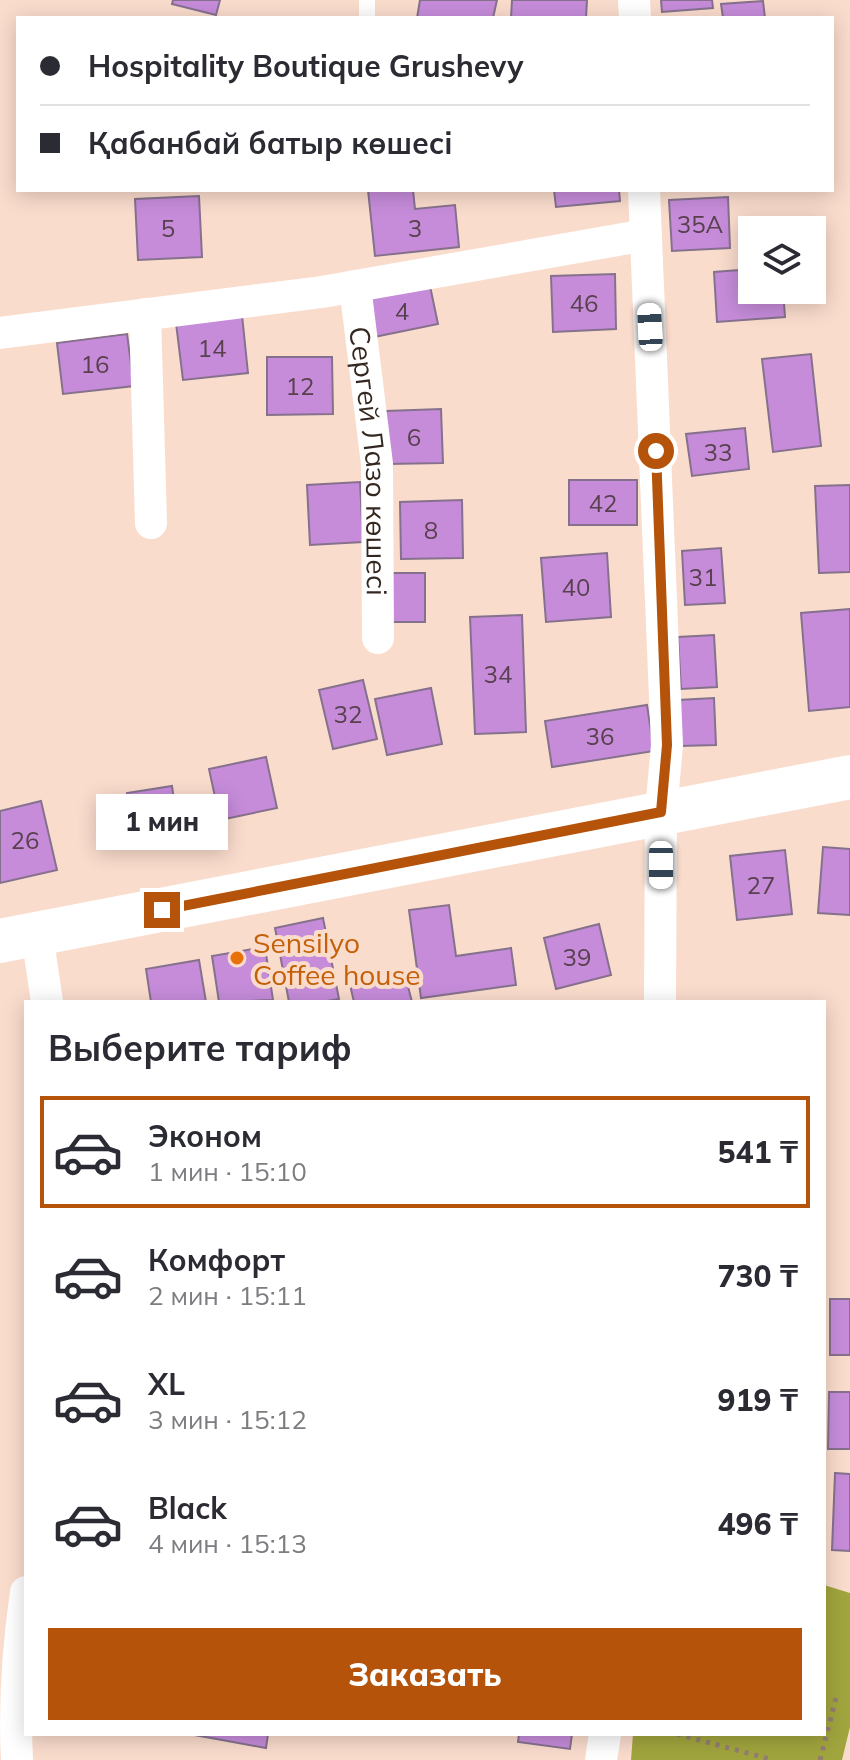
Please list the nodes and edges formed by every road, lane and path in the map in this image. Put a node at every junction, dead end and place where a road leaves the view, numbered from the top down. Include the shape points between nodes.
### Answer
1 (644, 192) edge
2 (646, 235) junction
3 (355, 286) junction
4 (145, 314) junction
5 (0, 333) edge
6 (151, 523) dead end
7 (378, 638) dead end
8 (850, 777) edge
9 (661, 812) junction
10 (18, 938) edge
11 (46, 1000) edge
12 (660, 1000) edge
13 (24, 1607) edge
14 (837, 1694) dead end
15 (13, 1712) edge
16 (605, 1736) edge
17 (684, 1736) edge
18 (17, 1760) edge
19 (601, 1760) edge
20 (773, 1760) edge
21 (820, 1760) edge

1 - 2 street
2 - 3 street, Сергей Лазо көшесі
2 - 9 street via 666,729
3 - 4 street, Сергей Лазо көшесі
3 - 7 street, Сергей Лазо көшесі via 377,464
4 - 5 street, Сергей Лазо көшесі
4 - 6 street
8 - 9 street
9 - 10 street
9 - 12 street
10 - 11 street
13 - 15 street
14 - 21 path
15 - 18 street
16 - 19 street
17 - 20 path

